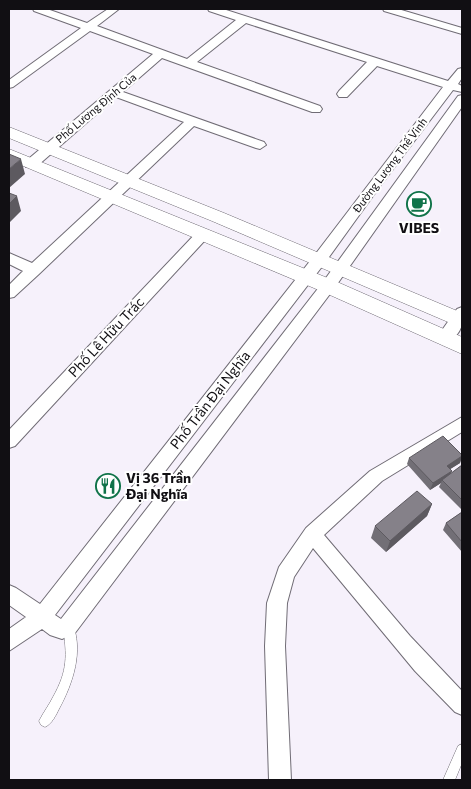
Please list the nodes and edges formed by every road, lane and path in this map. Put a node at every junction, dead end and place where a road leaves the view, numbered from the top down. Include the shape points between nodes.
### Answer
1 (38, 9) edge
2 (114, 9) edge
3 (213, 9) edge
4 (388, 9) edge
5 (244, 19) junction
6 (90, 27) junction
7 (462, 31) edge
8 (161, 53) junction
9 (375, 61) junction
10 (189, 63) junction
11 (462, 70) edge
12 (9, 86) edge
13 (456, 88) edge
14 (115, 93) junction
15 (343, 94) dead end
16 (462, 99) edge
17 (316, 110) dead end
18 (192, 121) junction
19 (9, 132) edge
20 (260, 146) dead end
21 (48, 149) junction
22 (9, 154) edge
23 (31, 164) junction
24 (127, 181) junction
25 (373, 186) junction
26 (394, 193) junction
27 (111, 196) junction
28 (218, 217) junction
29 (203, 234) junction
30 (9, 258) edge
31 (319, 260) junction
32 (341, 268) junction
33 (34, 270) junction
34 (306, 277) junction
35 (328, 286) junction
36 (9, 293) edge
37 (461, 317) edge
38 (445, 337) junction
39 (462, 346) edge
40 (462, 424) edge
41 (9, 441) edge
42 (312, 534) junction
43 (9, 594) edge
44 (41, 618) junction
45 (68, 626) junction
46 (9, 641) edge
47 (462, 705) edge
48 (44, 721) dead end
49 (462, 750) edge
50 (280, 780) edge
51 (449, 780) edge

1 - 6 street
2 - 6 street
3 - 5 street
4 - 7 street
5 - 9 street
5 - 10 street
6 - 8 street
6 - 12 street
8 - 10 street
8 - 14 street, Phố Lương Định Của
9 - 13 street
9 - 15 street
10 - 17 street
11 - 13 street, Đường Lương Thế Vinh
13 - 25 street, Đường Lương Thế Vinh
14 - 18 street
14 - 21 street, Phố Lương Định Của
16 - 26 street, Đường Lương Thế Vinh
18 - 20 street
18 - 24 street
19 - 21 street
21 - 23 street, Phố Lương Định Của
21 - 24 street
22 - 23 street
23 - 27 street
24 - 27 street
24 - 28 street
25 - 26 street
25 - 31 street, Đường Lương Thế Vinh
26 - 32 street, Đường Lương Thế Vinh
27 - 29 street
27 - 33 street
28 - 29 street
28 - 31 street
29 - 34 street
29 - 41 street, Phố Lê Hữu Trác
30 - 33 street
31 - 32 street
31 - 34 street, Đường Lương Thế Vinh
32 - 35 street, Đường Lương Thế Vinh
32 - 37 street
33 - 36 street
34 - 35 street
34 - 44 street, Phố Trần Đại Nghĩa
35 - 38 street
35 - 45 street, Phố Trần Đại Nghĩa
37 - 38 street
38 - 39 street
40 - 42 street via 376,476
42 - 47 street via 397,636
42 - 50 street via 286,573 277,603 275,646
43 - 44 street
44 - 45 street via 57,628
44 - 46 street, Phố Trần Đại Nghĩa
45 - 48 lane via 72,651 68,671 55,706
49 - 51 lane

